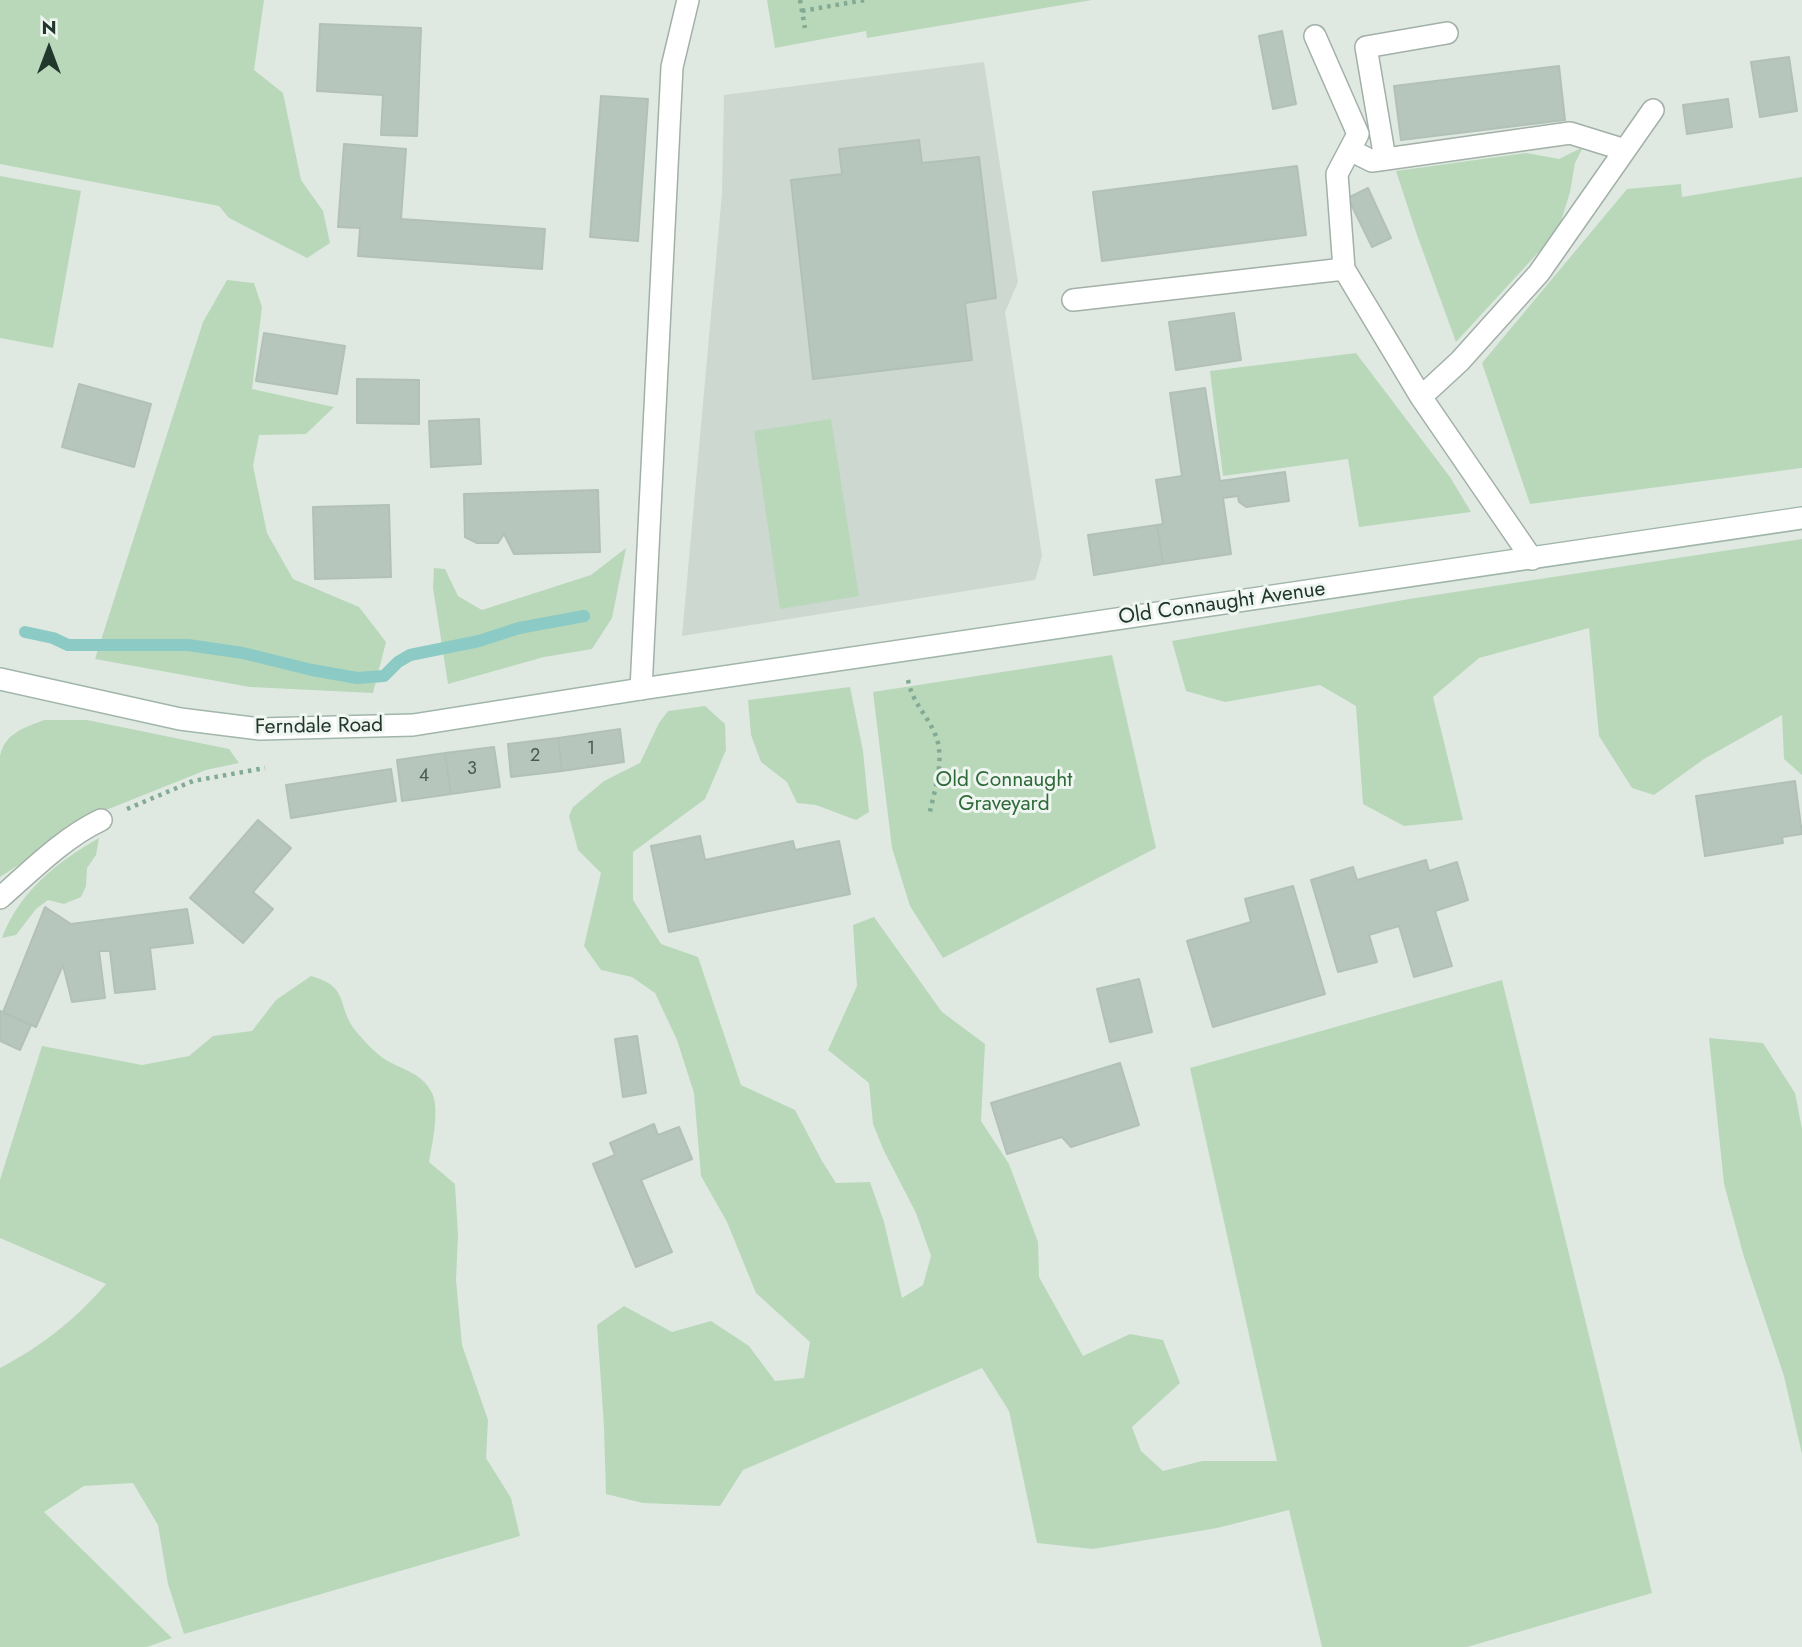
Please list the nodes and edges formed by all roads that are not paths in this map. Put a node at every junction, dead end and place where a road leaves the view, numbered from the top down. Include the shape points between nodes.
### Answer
1 (688, 0) edge
2 (1447, 33) dead end
3 (1315, 36) dead end
4 (1653, 110) dead end
5 (1350, 150) junction
6 (1625, 150) junction
7 (1385, 159) junction
8 (1344, 269) junction
9 (1073, 300) dead end
10 (1420, 397) junction
11 (1802, 518) edge
12 (1532, 559) junction
13 (0, 679) edge
14 (641, 689) junction
15 (101, 820) road end
16 (0, 898) edge

1 - 14 street via 672,67
2 - 7 street via 1366,47
3 - 5 street via 1358,134
4 - 6 street
5 - 7 street via 1373,161
5 - 8 street via 1337,174
6 - 7 street via 1570,133
6 - 10 street via 1539,273 1461,361
8 - 9 street
8 - 10 street
10 - 12 street
11 - 12 street, Old Connaught Avenue
12 - 14 street, Old Connaught Avenue
13 - 14 street, Ferndale Road via 180,719 260,729 413,725
15 - 16 street

